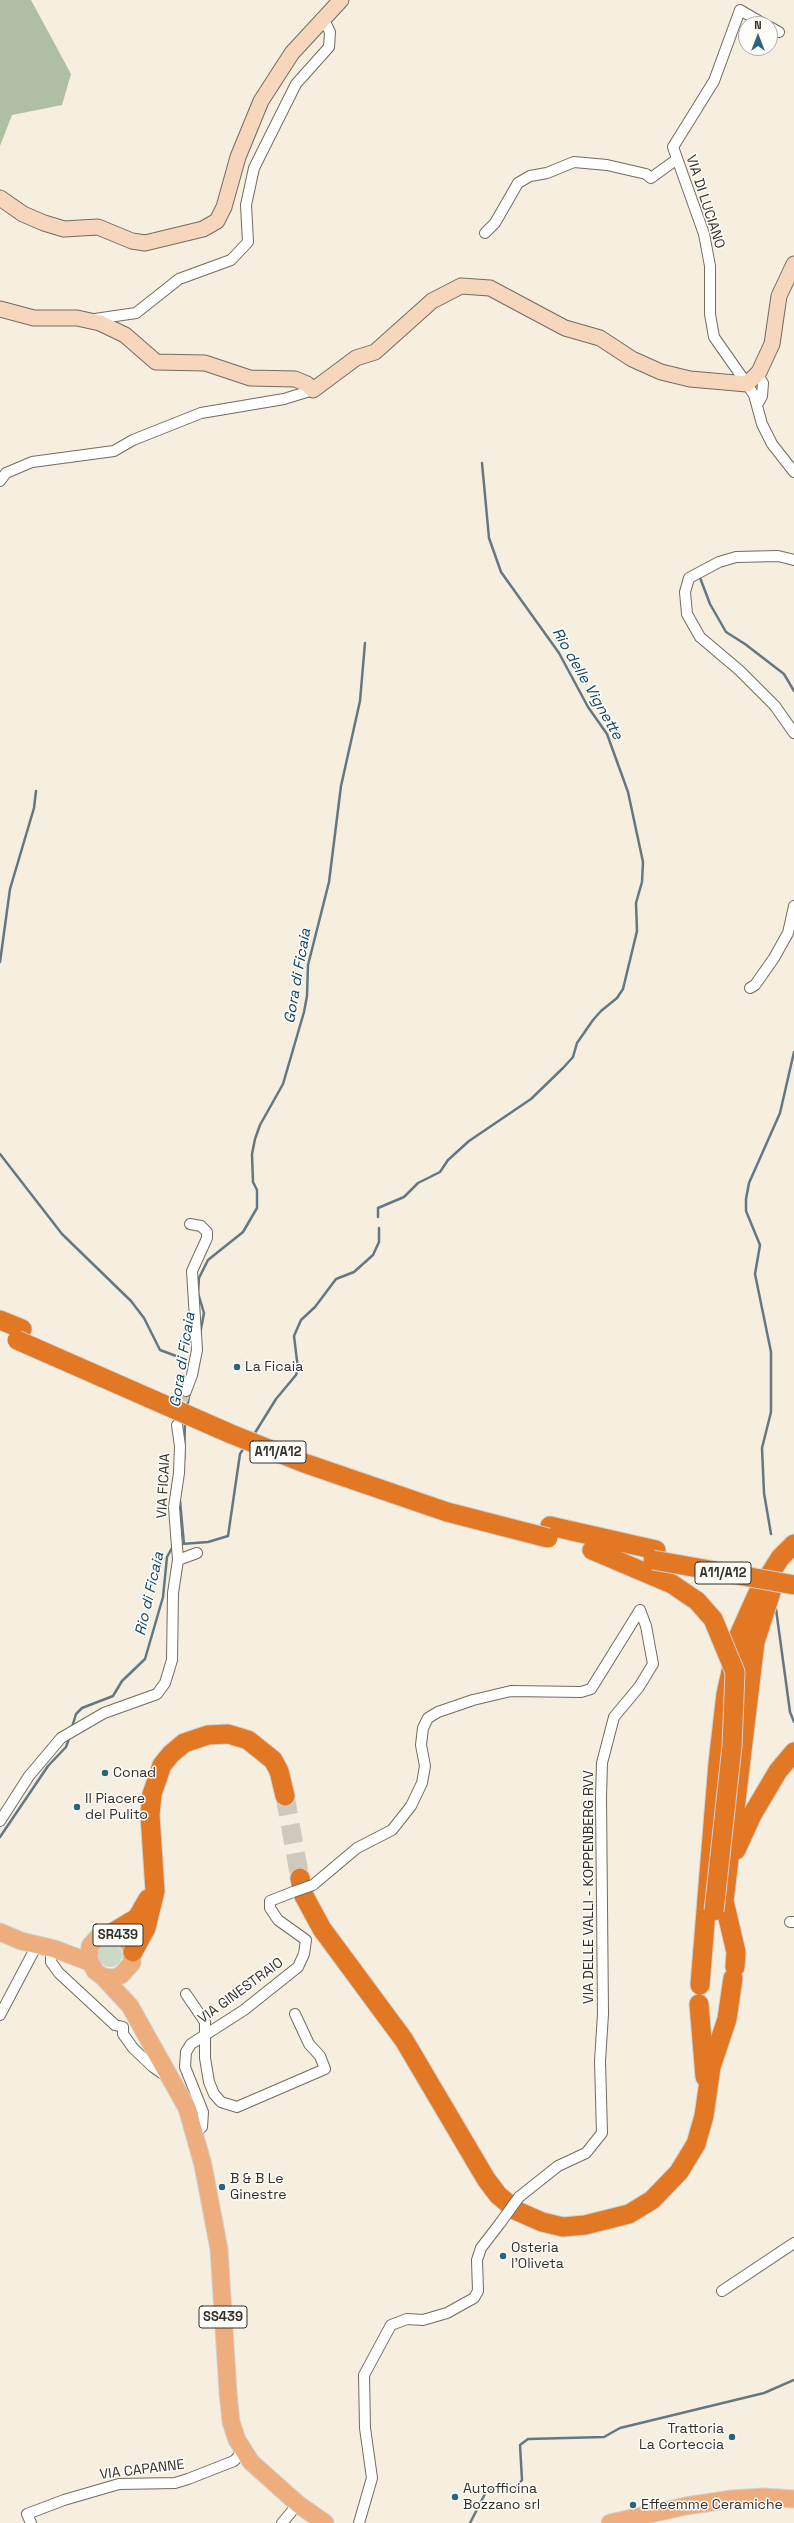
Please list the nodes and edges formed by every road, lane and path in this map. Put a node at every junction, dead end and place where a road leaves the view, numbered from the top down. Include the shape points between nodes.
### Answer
1 (341, 0) edge
2 (744, 0) edge
3 (740, 10) junction
4 (750, 16) edge
5 (324, 20) junction
6 (677, 159) junction
7 (0, 198) edge
8 (485, 233) dead end
9 (794, 264) edge
10 (0, 309) edge
11 (77, 318) junction
12 (752, 379) junction
13 (313, 390) junction
14 (794, 472) edge
15 (0, 481) edge
16 (794, 560) edge
17 (794, 733) edge
18 (794, 906) edge
19 (750, 988) dead end
20 (190, 1224) dead end
21 (0, 1320) edge
22 (0, 1333) edge
23 (20, 1335) junction
24 (186, 1391) tunnel mouth
25 (178, 1425) tunnel mouth
26 (549, 1532) junction
27 (794, 1544) edge
28 (592, 1550) junction
29 (197, 1553) dead end
30 (654, 1555) junction
31 (178, 1560) junction
32 (794, 1573) edge
33 (794, 1585) edge
34 (794, 1752) edge
35 (285, 1796) tunnel mouth
36 (0, 1821) edge
37 (736, 1837) junction
38 (154, 1878) junction
39 (302, 1885) junction
40 (706, 1930) junction
41 (0, 1932) edge
42 (112, 1933) junction
43 (94, 1940) junction
44 (48, 1948) junction
45 (131, 1960) junction
46 (89, 1962) junction
47 (103, 1977) junction
48 (700, 1985) dead end
49 (186, 1994) dead end
50 (699, 2004) dead end
51 (134, 2011) junction
52 (295, 2014) dead end
53 (0, 2015) edge
54 (123, 2027) junction
55 (206, 2034) junction
56 (171, 2077) junction
57 (706, 2096) junction
58 (194, 2134) junction
59 (794, 2243) edge
60 (722, 2290) dead end
61 (243, 2451) junction
62 (794, 2498) edge
63 (298, 2504) junction
64 (31, 2523) edge
65 (282, 2523) edge
66 (325, 2523) edge
67 (359, 2523) edge
68 (610, 2523) edge

1 - 5 street
2 - 3 street, VIA DI LUCIANO
3 - 4 street
3 - 6 street, VIA DI LUCIANO via 714,81 673,147
5 - 7 street via 292,53 261,101 238,158 224,207 217,221 203,229 145,243 132,241 98,227 64,228 44,222 23,214
5 - 11 street via 330,32 329,47 296,84 254,168 246,205 248,242 231,260 179,279 136,313 102,319
6 - 8 street via 651,178 646,174 607,165 574,162 547,173 530,176 518,183 495,223
6 - 12 street, VIA DI LUCIANO via 704,234 710,266 710,314 714,337
9 - 12 street via 779,296 772,344
10 - 11 street via 34,318
11 - 13 street via 100,323 125,335 156,362 205,363 250,378 295,379 308,384
12 - 13 street via 690,379 661,372 632,359 600,338 565,328 490,288 462,286 432,300 375,352 356,358
12 - 14 street, VIA DI LUCIANO via 762,424 772,444
13 - 15 street via 284,399 201,413 133,440 114,451 32,462 6,473
16 - 17 street via 778,556 736,557 719,562 689,578 685,592 687,614 700,637 739,670 775,706
18 - 19 street via 788,933 778,952 755,985
20 - 24 street via 201,1226 207,1232 207,1238 192,1271 197,1350
21 - 23 highway, A11/A12
22 - 23 highway, A11/A12
23 - 26 highway, A11/A12, bridge via 231,1434 304,1463 447,1512
25 - 31 street, VIA FICAIA via 179,1473 174,1507
26 - 28 highway, A11/A12
26 - 30 highway, A11/A12
27 - 37 highway via 765,1603 755,1642
27 - 40 highway via 780,1558 751,1608 739,1635 726,1694 718,1763 705,1911
28 - 30 highway, A11/A12
28 - 40 highway, bridge via 672,1584 698,1601 713,1619 735,1672 732,1746 714,1911
29 - 31 street
30 - 32 highway, A11/A12
30 - 33 highway, A11/A12, bridge
31 - 36 street, VIA FICAIA via 173,1593 172,1660 165,1683 157,1694 104,1712 61,1738 29,1776
34 - 37 highway via 774,1777
35 - 38 highway via 279,1771 273,1760 248,1740 218,1734 197,1737 184,1743 162,1765 152,1794 150,1815
37 - 57 highway via 724,1901 736,1952 734,1972 727,2018
38 - 42 highway via 147,1900 137,1918
38 - 45 highway via 153,1905 146,1928
39 - 55 street, VIA GINESTRAIO via 270,1900 270,1908 278,1920 306,1940 304,1954 298,1966 244,2010
39 - 57 highway via 322,1929 404,2040 486,2179 498,2195 517,2211 542,2222 563,2227 585,2226 610,2220 641,2207 666,2188 688,2159 700,2130
39 - 67 street, VIA DELLE VALLI - KOPPENBERG RVV, bridge via 357,1848 392,1830 411,1806 422,1783 424,1766 421,1745 423,1728 428,1718 473,1700 511,1691 581,1692 591,1688 640,1610 646,1626 653,1664 639,1687 614,1717 602,1763 602,2133 586,2153 558,2166 519,2197 481,2248 477,2260 478,2291 474,2298 447,2313 422,2320 407,2319 391,2326 364,2375 365,2428 372,2478
40 - 48 highway
41 - 44 main road
42 - 43 main road, SR439
42 - 45 main road, SR439 via 126,1939
43 - 44 main road, SR439
43 - 46 main road, SR439 via 89,1949
44 - 46 main road
44 - 53 street
44 - 54 street via 51,1962 59,1973 115,2025
45 - 47 main road via 118,1977
45 - 51 main road
46 - 47 main road, SR439
47 - 51 main road, SS439
49 - 55 street via 205,2022
50 - 57 highway
51 - 54 street
51 - 56 main road, SS439
52 - 55 street via 309,2044 320,2056 325,2069 237,2107 221,2102 209,2082 205,2058
54 - 56 street via 123,2034 133,2048 162,2075
55 - 58 street, VIA GINESTRAIO via 191,2044 186,2052 185,2067 203,2112 202,2127
56 - 58 main road, SS439 via 187,2108
58 - 61 main road, SS439 via 219,2248 231,2422
59 - 60 street
61 - 63 main road, SS439 via 251,2462
61 - 64 street, VIA CAPANNE via 234,2461 175,2483 119,2484 64,2500 27,2514
62 - 68 main road via 732,2499 686,2506
63 - 65 street
63 - 66 main road, SS439

